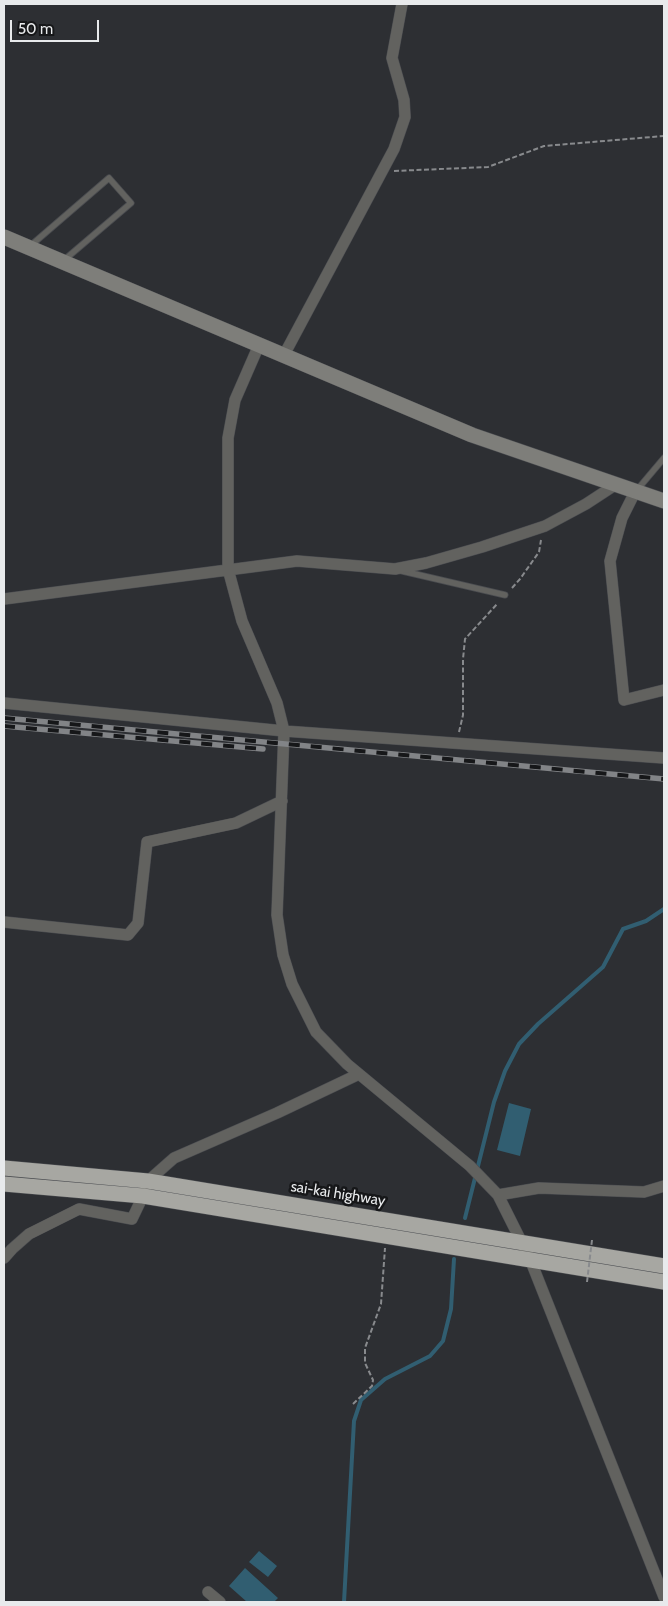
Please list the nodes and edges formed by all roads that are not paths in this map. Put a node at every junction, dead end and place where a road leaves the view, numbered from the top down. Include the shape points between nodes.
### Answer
1 (402, 4) edge
2 (4, 237) edge
3 (28, 247) junction
4 (63, 261) junction
5 (259, 345) junction
6 (284, 355) junction
7 (664, 458) edge
8 (615, 485) junction
9 (635, 492) junction
10 (664, 501) edge
11 (228, 569) junction
12 (395, 569) junction
13 (505, 595) road end
14 (4, 599) edge
15 (664, 690) edge
16 (4, 703) edge
17 (284, 731) junction
18 (664, 758) edge
19 (282, 802) junction
20 (4, 922) edge
21 (359, 1074) junction
22 (4, 1168) edge
23 (148, 1181) junction
24 (4, 1184) edge
25 (664, 1186) edge
26 (498, 1195) junction
27 (143, 1196) junction
28 (521, 1242) junction
29 (4, 1258) edge
30 (530, 1259) junction
31 (664, 1266) edge
32 (664, 1282) edge
33 (208, 1592) dead end
34 (664, 1597) edge
35 (220, 1602) edge

1 - 6 street via 392,58 404,100 405,117 394,149
2 - 3 street
3 - 4 street
3 - 4 lane via 109,178 131,203
4 - 5 street
5 - 6 street
5 - 11 street via 235,400 228,438
6 - 8 street via 472,435
7 - 9 lane
8 - 9 street
8 - 12 street via 545,526 436,560
9 - 10 street
9 - 15 street via 622,518 610,561 624,700
11 - 12 street via 296,561
11 - 14 street
11 - 17 street via 242,621 277,703
12 - 13 lane
16 - 17 street
17 - 18 street
17 - 19 street
19 - 20 street via 236,823 147,842 138,923 128,935
19 - 21 street via 277,915 283,955 292,984 316,1032
21 - 23 street via 174,1158
21 - 26 street via 470,1166
22 - 23 highway, sai-kai highway
23 - 27 street
23 - 28 highway, sai-kai highway
24 - 27 highway
25 - 26 street via 644,1192 539,1188
26 - 28 street
27 - 29 street via 132,1219 79,1209 30,1234
27 - 30 highway
28 - 30 street
28 - 31 highway, sai-kai highway
30 - 32 highway
30 - 34 street
33 - 35 street

